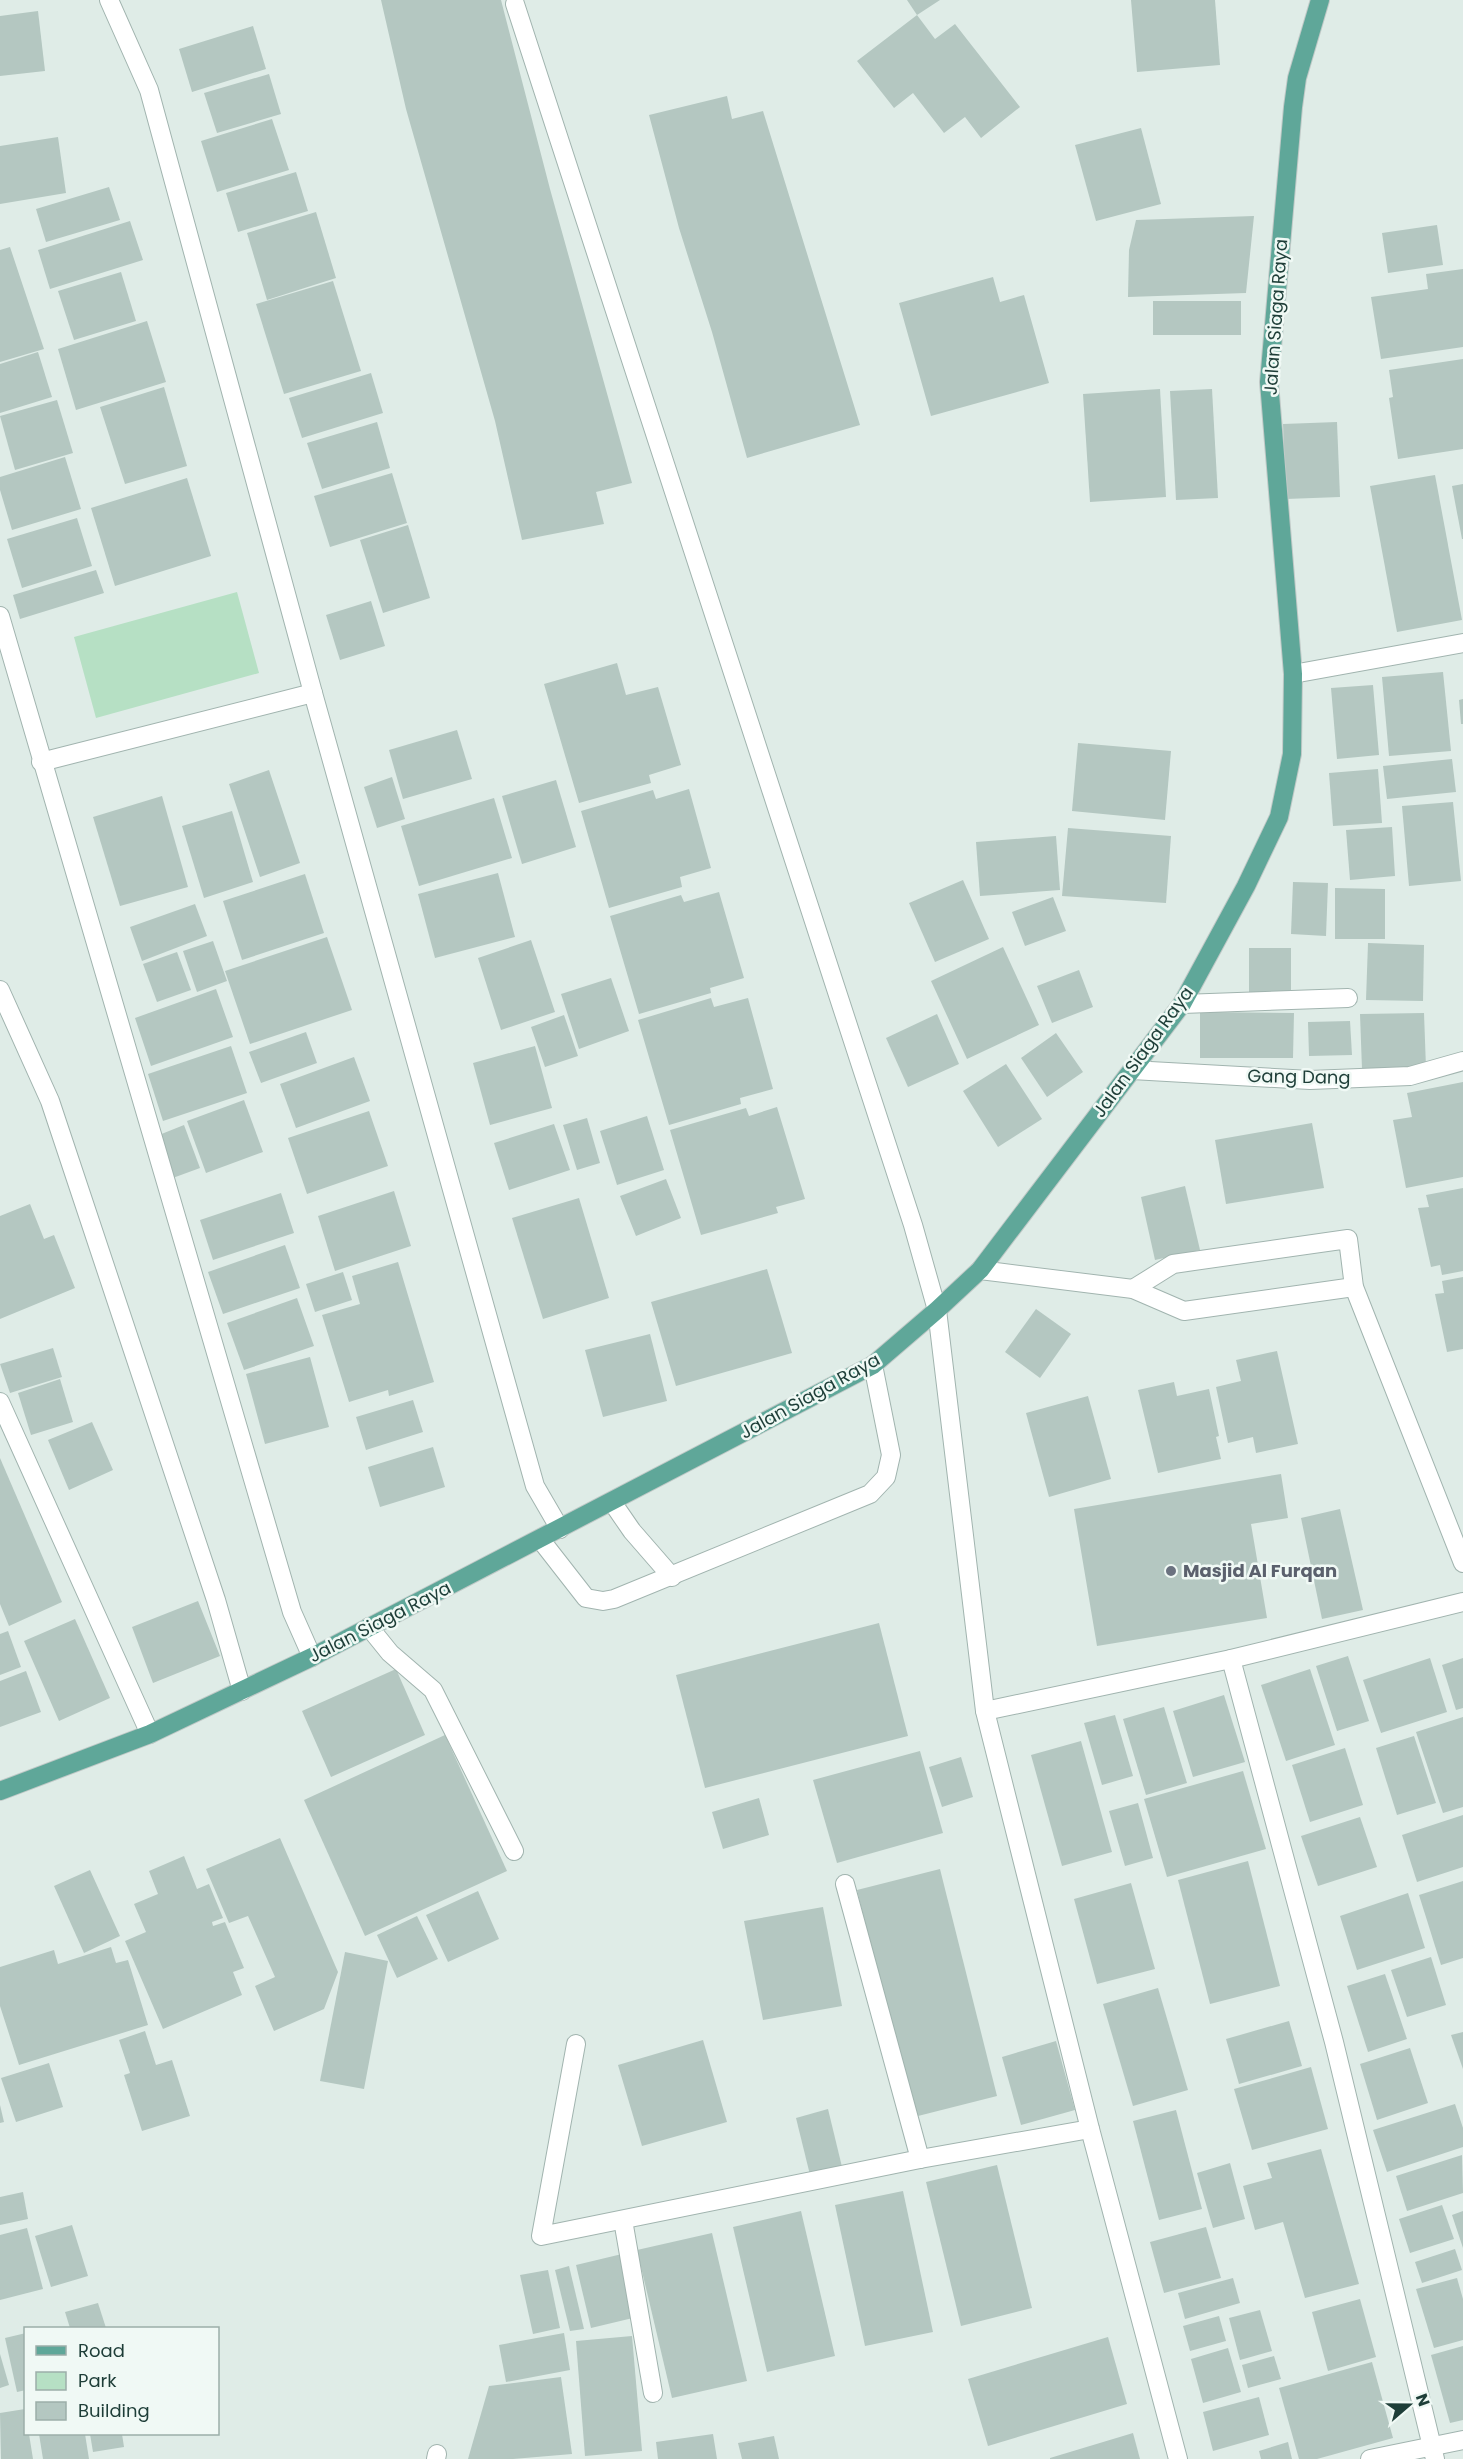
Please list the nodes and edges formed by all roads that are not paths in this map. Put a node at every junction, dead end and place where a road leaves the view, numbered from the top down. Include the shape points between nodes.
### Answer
1 (109, 0) edge
2 (1320, 0) edge
3 (515, 4) dead end
4 (0, 616) edge
5 (1463, 643) edge
6 (1293, 674) junction
7 (313, 693) junction
8 (41, 762) junction
9 (0, 990) edge
10 (1348, 998) dead end
11 (1182, 1004) junction
12 (1463, 1061) edge
13 (1132, 1070) junction
14 (980, 1270) junction
15 (1354, 1287) junction
16 (1133, 1289) junction
17 (937, 1310) junction
18 (873, 1365) junction
19 (0, 1402) edge
20 (612, 1502) junction
21 (560, 1529) junction
22 (540, 1539) junction
23 (1463, 1563) edge
24 (672, 1577) junction
25 (1463, 1602) edge
26 (369, 1627) junction
27 (312, 1657) junction
28 (1231, 1659) junction
29 (242, 1691) junction
30 (985, 1711) junction
31 (150, 1734) junction
32 (0, 1791) edge
33 (514, 1851) dead end
34 (845, 1884) dead end
35 (576, 2044) dead end
36 (1090, 2129) junction
37 (920, 2159) junction
38 (623, 2220) junction
39 (653, 2393) dead end
40 (1463, 2440) edge
41 (1433, 2453) edge
42 (1178, 2459) edge
43 (1370, 2459) edge

1 - 7 street via 149,90
2 - 6 main road, Jalan Siaga Raya via 1297,78 1293,107 1269,382
3 - 17 street via 913,1225
4 - 8 street
5 - 6 street
6 - 11 main road, Jalan Siaga Raya via 1292,754 1280,818
7 - 8 street
7 - 21 street via 535,1486
8 - 27 street via 292,1612
9 - 29 street via 50,1101 216,1600
10 - 11 street
11 - 13 main road, Jalan Siaga Raya
12 - 13 street, Gang Dang via 1410,1076 1310,1080
13 - 14 main road, Jalan Siaga Raya
14 - 16 street
14 - 17 main road, Jalan Siaga Raya
15 - 16 street via 1184,1311
15 - 16 street via 1348,1239 1173,1264
15 - 23 street
17 - 18 main road, Jalan Siaga Raya
17 - 30 street
18 - 20 main road, Jalan Siaga Raya
18 - 24 street via 891,1455 886,1477 870,1494
19 - 31 street
20 - 21 main road, Jalan Siaga Raya
20 - 24 street
21 - 22 main road, Jalan Siaga Raya
22 - 24 street via 586,1598 614,1599
22 - 26 main road, Jalan Siaga Raya
25 - 28 street
26 - 27 main road, Jalan Siaga Raya
26 - 33 street via 390,1653 433,1690
27 - 29 main road, Jalan Siaga Raya
28 - 30 street
28 - 41 street via 1334,2042
29 - 31 main road, Jalan Siaga Raya
30 - 36 street
31 - 32 main road, Jalan Siaga Raya
34 - 37 street
35 - 38 street via 541,2235
36 - 37 street
36 - 42 street
37 - 38 street
38 - 39 street
40 - 41 street
41 - 43 street

